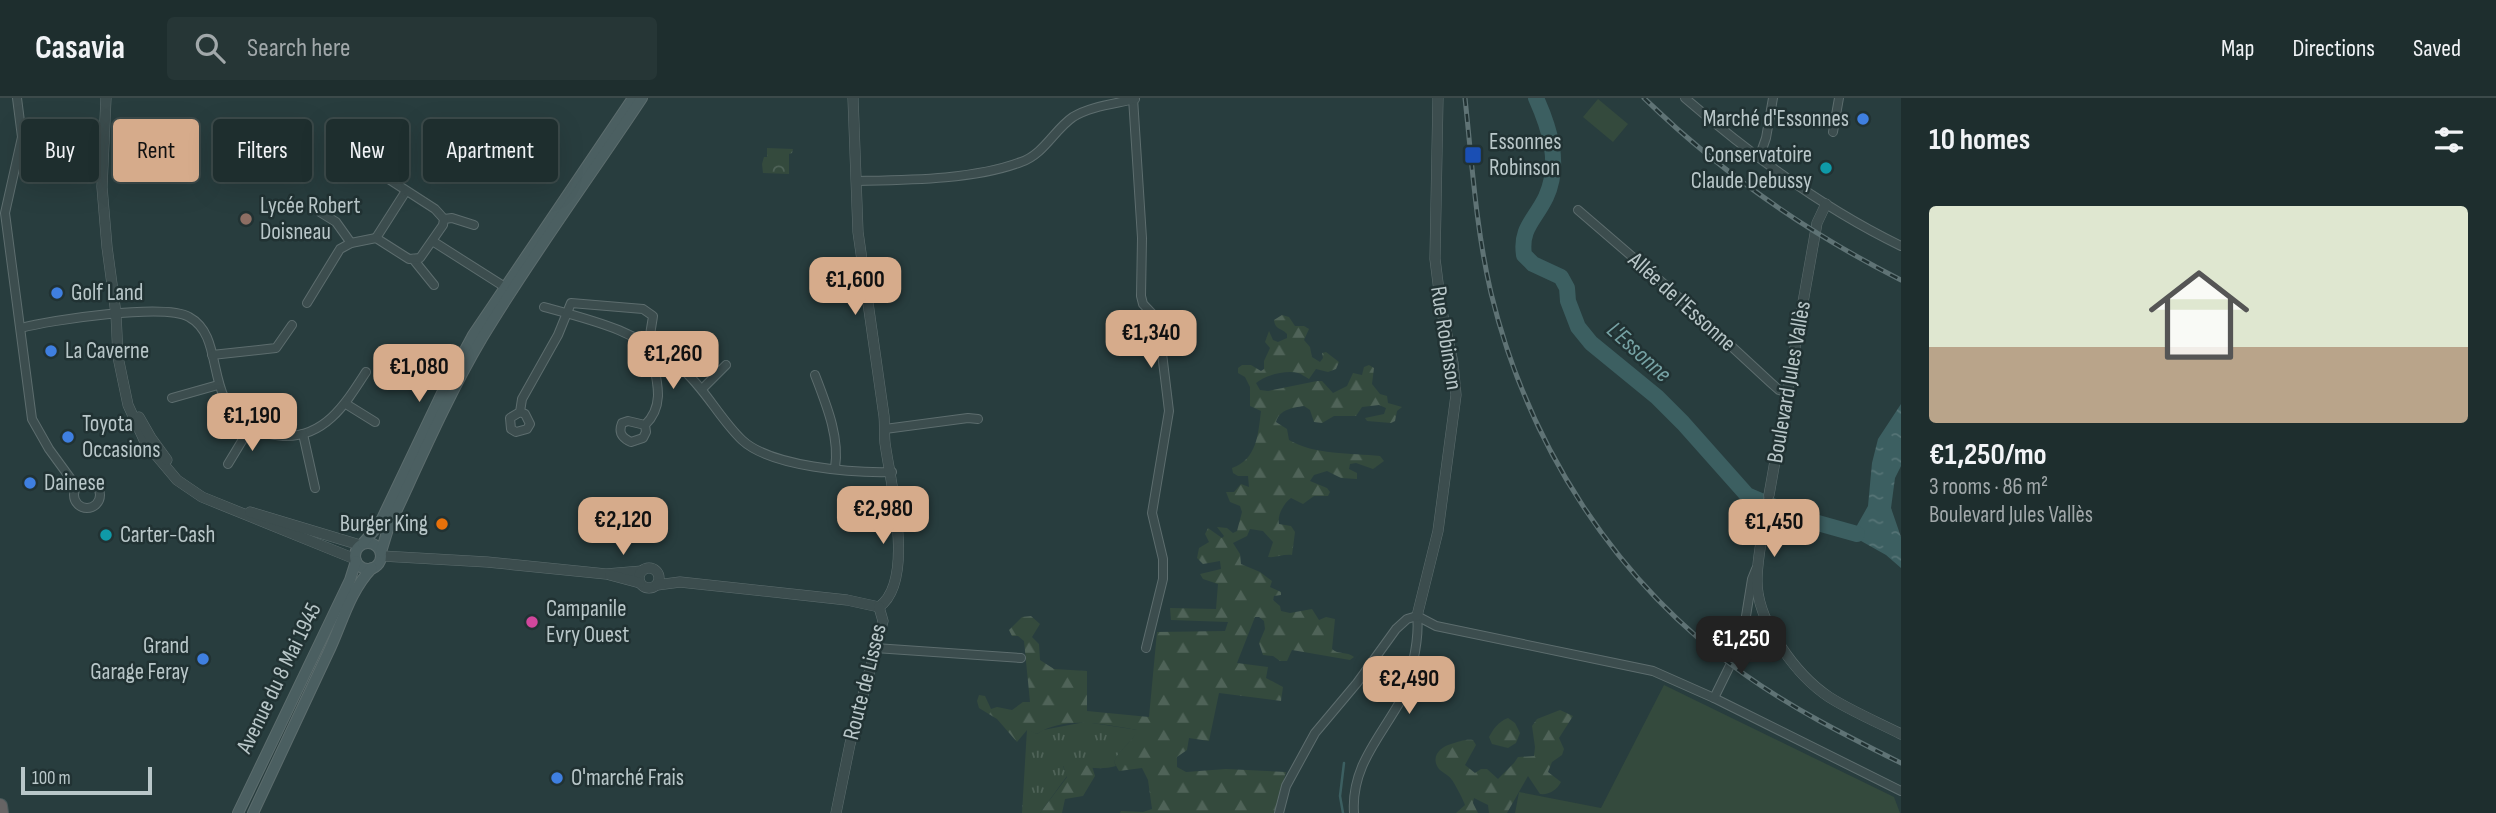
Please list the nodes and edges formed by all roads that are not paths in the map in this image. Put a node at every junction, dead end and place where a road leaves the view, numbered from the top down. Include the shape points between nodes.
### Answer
1 (17, 98) edge
2 (106, 98) edge
3 (633, 98) edge
4 (642, 98) edge
5 (853, 98) edge
6 (1135, 98) edge
7 (1438, 98) edge
8 (1685, 98) edge
9 (1773, 98) edge
10 (1839, 98) edge
11 (1833, 132) dead end
12 (1759, 158) junction
13 (856, 181) junction
14 (392, 182) edge
15 (406, 191) junction
16 (1826, 204) junction
17 (1578, 210) dead end
18 (320, 212) dead end
19 (444, 219) junction
20 (474, 225) dead end
21 (376, 239) junction
22 (434, 242) junction
23 (351, 243) junction
24 (1901, 246) edge
25 (413, 259) junction
26 (434, 285) dead end
27 (508, 289) junction
28 (307, 303) dead end
29 (544, 307) dead end
30 (566, 313) junction
31 (116, 314) junction
32 (292, 325) dead end
33 (21, 328) junction
34 (651, 347) junction
35 (212, 355) junction
36 (726, 365) dead end
37 (366, 372) dead end
38 (815, 375) dead end
39 (218, 385) junction
40 (702, 389) junction
41 (1787, 392) junction
42 (172, 398) dead end
43 (346, 404) junction
44 (520, 412) dead end
45 (978, 419) dead end
46 (375, 422) dead end
47 (645, 425) dead end
48 (251, 426) junction
49 (885, 429) junction
50 (303, 434) junction
51 (228, 464) dead end
52 (835, 468) junction
53 (892, 472) junction
54 (76, 486) dead end
55 (315, 488) dead end
56 (1769, 495) joint
57 (1765, 517) joint
58 (362, 544) junction
59 (381, 554) junction
60 (356, 560) junction
61 (1758, 562) junction
62 (372, 568) junction
63 (642, 571) junction
64 (606, 574) junction
65 (657, 580) junction
66 (640, 583) junction
67 (1759, 601) junction
68 (879, 607) junction
69 (1748, 607) junction
70 (1417, 616) junction
71 (875, 648) junction
72 (1146, 648) dead end
73 (1021, 658) dead end
74 (320, 671) junction
75 (1714, 698) junction
76 (1901, 734) edge
77 (269, 747) junction
78 (1901, 791) edge
79 (0, 806) edge
80 (1, 813) edge
81 (239, 813) edge
82 (253, 813) edge
83 (836, 813) edge
84 (1279, 813) edge
85 (1354, 813) edge

1 - 33 street via 22,137 5,213
2 - 31 street via 102,187
3 - 27 main road, Avenue du 8 Mai 1945
4 - 27 main road, Avenue du 8 Mai 1945
5 - 13 street, Route de Lisses
6 - 13 street via 1075,116 1038,153 1022,162 921,179
6 - 72 street via 1141,296 1158,320 1169,411 1152,513 1163,579
7 - 70 street, Rue Robinson via 1435,259 1456,395 1438,531
8 - 12 street
9 - 12 street
10 - 11 street
12 - 16 street
13 - 49 street, Route de Lisses via 863,274
14 - 15 street
15 - 19 street
15 - 21 street
16 - 24 street
16 - 41 street, Boulevard Jules Vallès via 1817,223
17 - 41 street, Allée de l'Essonne via 1779,390
18 - 23 street via 336,222
19 - 20 street
19 - 22 street
21 - 23 street
21 - 25 street
22 - 25 street via 423,257
22 - 27 street
23 - 28 street via 337,253
25 - 26 street
27 - 58 main road, Avenue du 8 Mai 1945 via 457,361 379,525
27 - 59 main road, Avenue du 8 Mai 1945 via 451,396 388,529
29 - 30 street
30 - 34 street via 615,327
30 - 34 street via 575,302 647,310 653,316
30 - 44 street
31 - 33 street
31 - 35 street via 182,314 202,328
31 - 58 street via 138,415 181,476 231,505
31 - 60 street via 126,398 132,418 160,462 189,489 215,504
32 - 35 street via 276,348
33 - 54 street via 33,419
34 - 40 street
34 - 47 street via 658,400
35 - 39 street
36 - 40 street
37 - 43 street
38 - 52 street via 835,444
39 - 42 street
39 - 48 street via 230,409
40 - 52 street via 730,427 754,449 782,460
41 - 56 street, Boulevard Jules Vallès
43 - 46 street
43 - 50 street via 327,423
45 - 49 street
48 - 50 street via 280,436
48 - 51 street
49 - 53 street, Route de Lisses
50 - 55 street
52 - 53 street
53 - 68 street, Route de Lisses via 899,544 892,591
56 - 57 street, Boulevard Jules Vallès
57 - 61 street, Boulevard Jules Vallès
58 - 59 main road via 374,544
58 - 60 main road, Avenue du 8 Mai 1945
59 - 62 main road, Avenue du 8 Mai 1945 via 379,564
59 - 64 street
60 - 62 main road via 365,569
60 - 77 main road, Avenue du 8 Mai 1945
61 - 67 street, Boulevard Jules Vallès
61 - 69 street, Boulevard Jules Vallès
62 - 74 main road, Avenue du 8 Mai 1945 via 352,595
63 - 64 street
63 - 65 street via 651,568
63 - 66 street
64 - 66 street
65 - 66 street via 646,588
65 - 68 street
67 - 69 street
67 - 76 street via 1779,642 1815,686
68 - 71 street, Route de Lisses via 883,621
69 - 75 street, Boulevard Jules Vallès via 1742,641
70 - 75 street via 1436,626 1653,671
70 - 84 street via 1396,629 1315,733 1286,786
70 - 85 street via 1419,628 1402,698 1362,763
71 - 73 street
71 - 83 street, Route de Lisses
74 - 77 main road via 281,741
74 - 82 main road, Avenue du 8 Mai 1945
75 - 78 street
77 - 81 main road, Avenue du 8 Mai 1945
79 - 80 highway

